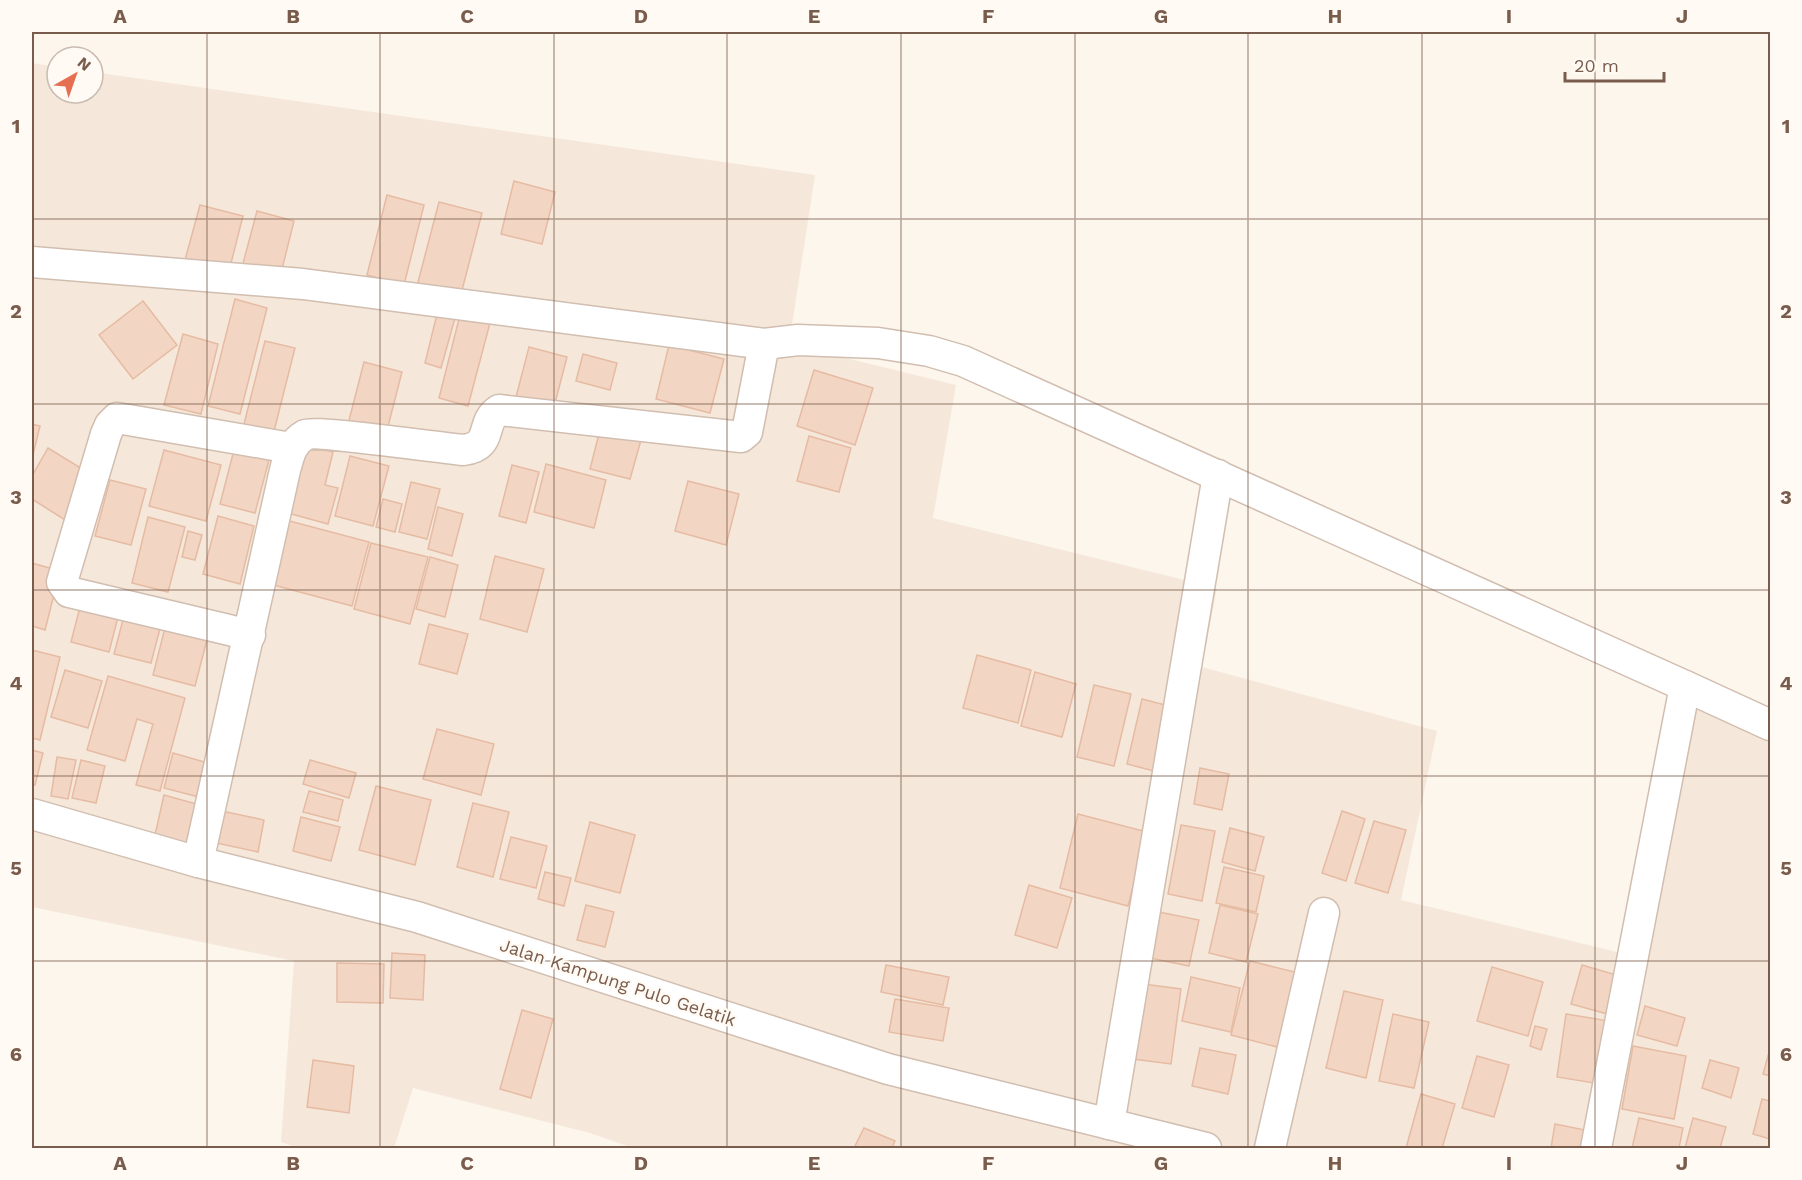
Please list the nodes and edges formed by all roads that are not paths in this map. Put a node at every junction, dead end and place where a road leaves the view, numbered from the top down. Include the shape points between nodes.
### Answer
1 (32, 261) edge
2 (764, 344) junction
3 (291, 448) junction
4 (1218, 475) junction
5 (250, 635) junction
6 (1685, 686) junction
7 (1770, 725) edge
8 (32, 814) edge
9 (198, 862) junction
10 (1324, 914) dead end
11 (1109, 1124) junction
12 (1206, 1149) edge
13 (1270, 1149) edge
14 (1596, 1149) edge

1 - 2 street via 303,284
2 - 3 street via 747,432 741,437 499,410 483,442 475,448 411,445 312,432
2 - 4 street via 798,340 878,343 963,361
3 - 5 street
3 - 5 street via 117,418 106,434 62,582 69,592
4 - 6 street
4 - 11 street
5 - 9 street
6 - 7 street
6 - 14 street
8 - 9 street, Jalan Kampung Pulo Gelatik
9 - 11 street, Jalan Kampung Pulo Gelatik via 417,917 888,1069
10 - 13 street
11 - 12 street, Jalan Kampung Pulo Gelatik

